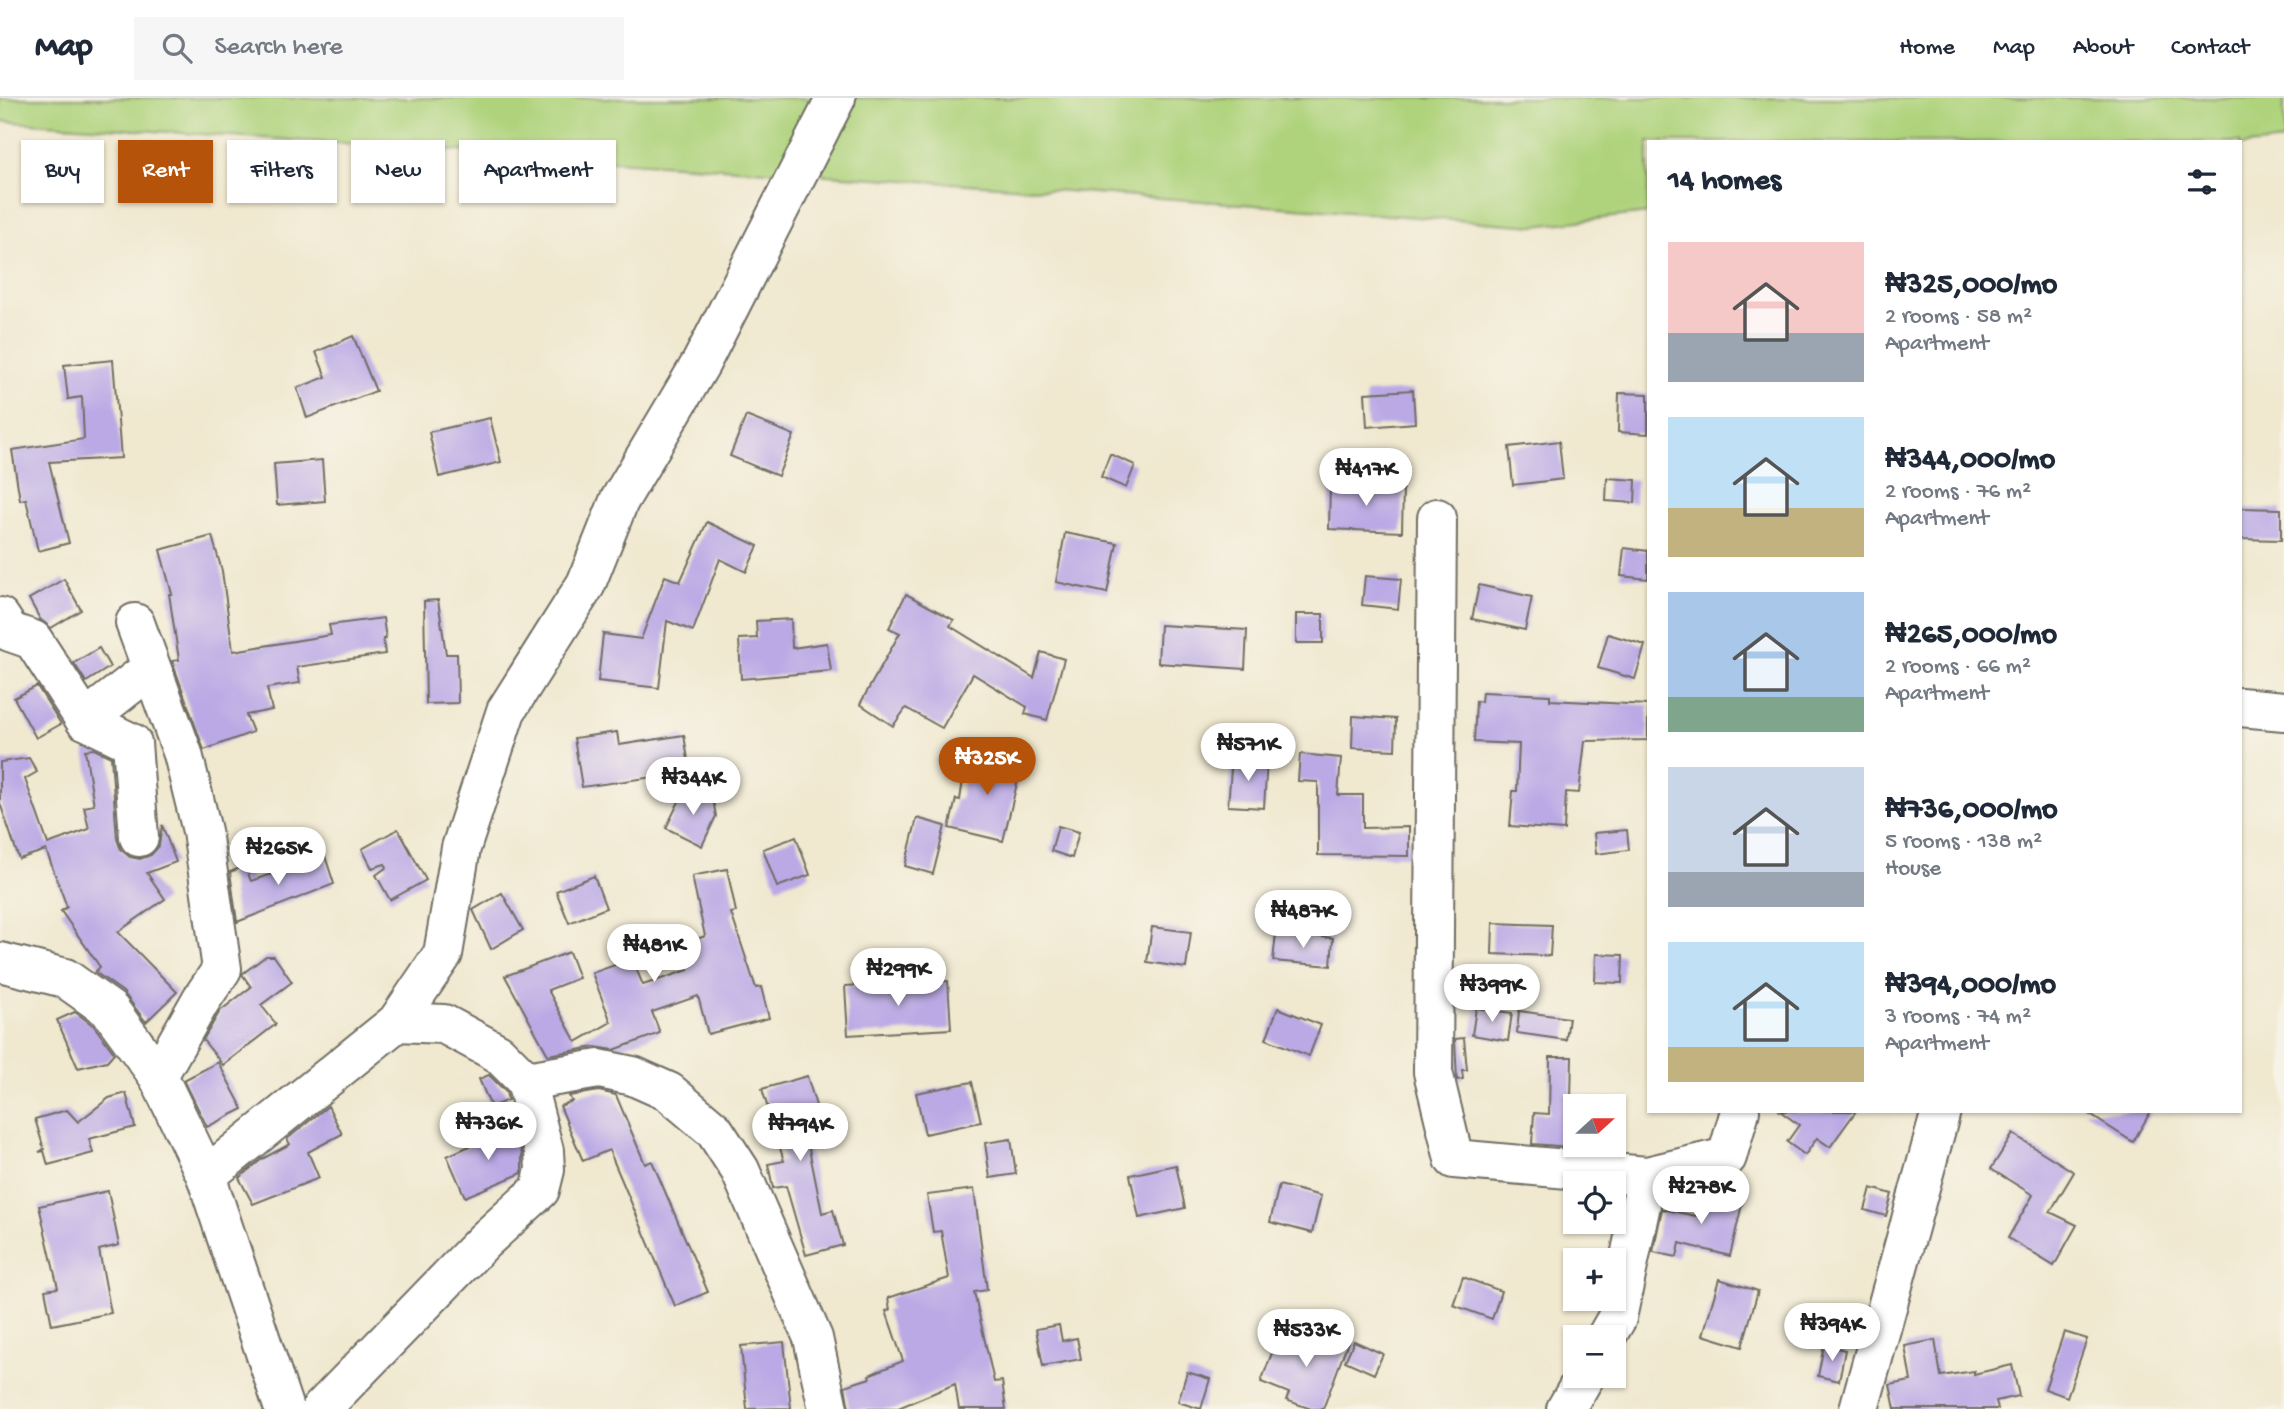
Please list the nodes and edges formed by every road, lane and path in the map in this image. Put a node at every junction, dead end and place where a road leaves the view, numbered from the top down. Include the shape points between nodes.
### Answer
1 (836, 98) edge
2 (1437, 518) dead end
3 (0, 617) edge
4 (135, 623) dead end
5 (150, 669) junction
6 (2242, 708) edge
7 (2284, 711) edge
8 (85, 720) junction
9 (172, 726) junction
10 (132, 743) junction
11 (139, 836) dead end
12 (0, 962) edge
13 (397, 1022) junction
14 (158, 1076) junction
15 (526, 1081) junction
16 (1739, 1113) edge
17 (1940, 1113) edge
18 (206, 1176) junction
19 (1647, 1176) junction
20 (1613, 1325) edge
21 (1578, 1388) edge
22 (284, 1409) edge
23 (321, 1409) edge
24 (828, 1409) edge
25 (1566, 1409) edge
26 (1859, 1409) edge

1 - 13 street via 701,363 619,501 586,584 506,711 461,848 443,954
2 - 19 street via 1433,1072 1454,1159
3 - 8 street via 10,632 33,640
4 - 5 street
5 - 8 street
5 - 9 street
6 - 7 street
8 - 10 street
9 - 10 street
9 - 14 street via 202,831 222,969
10 - 11 street
12 - 14 street via 65,978 99,1002 110,1010
13 - 15 street via 444,1024 498,1053
13 - 18 street
14 - 18 street
15 - 23 street via 544,1151 540,1190 484,1241
15 - 24 street via 599,1069 633,1076 669,1092 714,1130 740,1170 813,1338
16 - 19 street via 1727,1157
17 - 26 street
18 - 22 street
19 - 20 street
21 - 25 street

